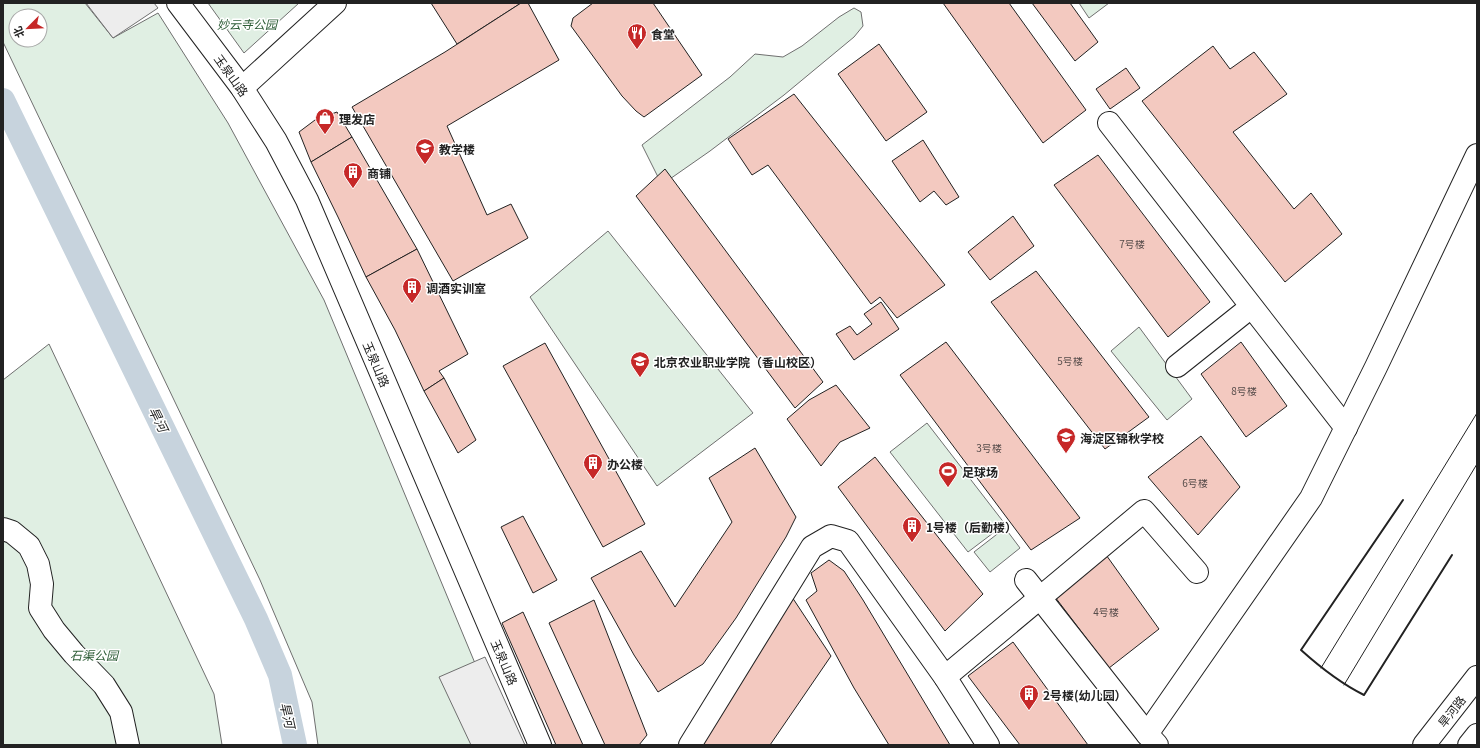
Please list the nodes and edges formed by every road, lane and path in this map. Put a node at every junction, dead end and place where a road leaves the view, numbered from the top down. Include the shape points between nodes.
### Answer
1 (178, 3) edge
2 (335, 3) edge
3 (242, 88) junction
4 (1109, 123) dead end
5 (1477, 155) edge
6 (1251, 307) junction
7 (1177, 366) dead end
8 (1346, 428) junction
9 (3, 529) edge
10 (1197, 572) dead end
11 (1026, 580) dead end
12 (945, 677) junction
13 (1477, 677) edge
14 (1477, 735) edge
15 (1152, 739) edge
16 (128, 745) edge
17 (540, 745) edge
18 (690, 745) edge
19 (988, 745) edge
20 (1424, 745) edge
21 (1469, 745) edge

1 - 3 street, 玉泉山路
2 - 3 street
3 - 17 street, 玉泉山路 via 276,141 306,200
4 - 6 street
5 - 8 street
6 - 7 street
6 - 8 street
8 - 15 street via 1311,498
9 - 16 street via 12,532 30,546 38,564 42,584 40,608 54,630 104,685 121,712
10 - 12 street via 1144,511
11 - 15 street
12 - 18 street via 848,541 831,536 812,547
12 - 19 street
13 - 20 street, 旱河路
14 - 21 street

